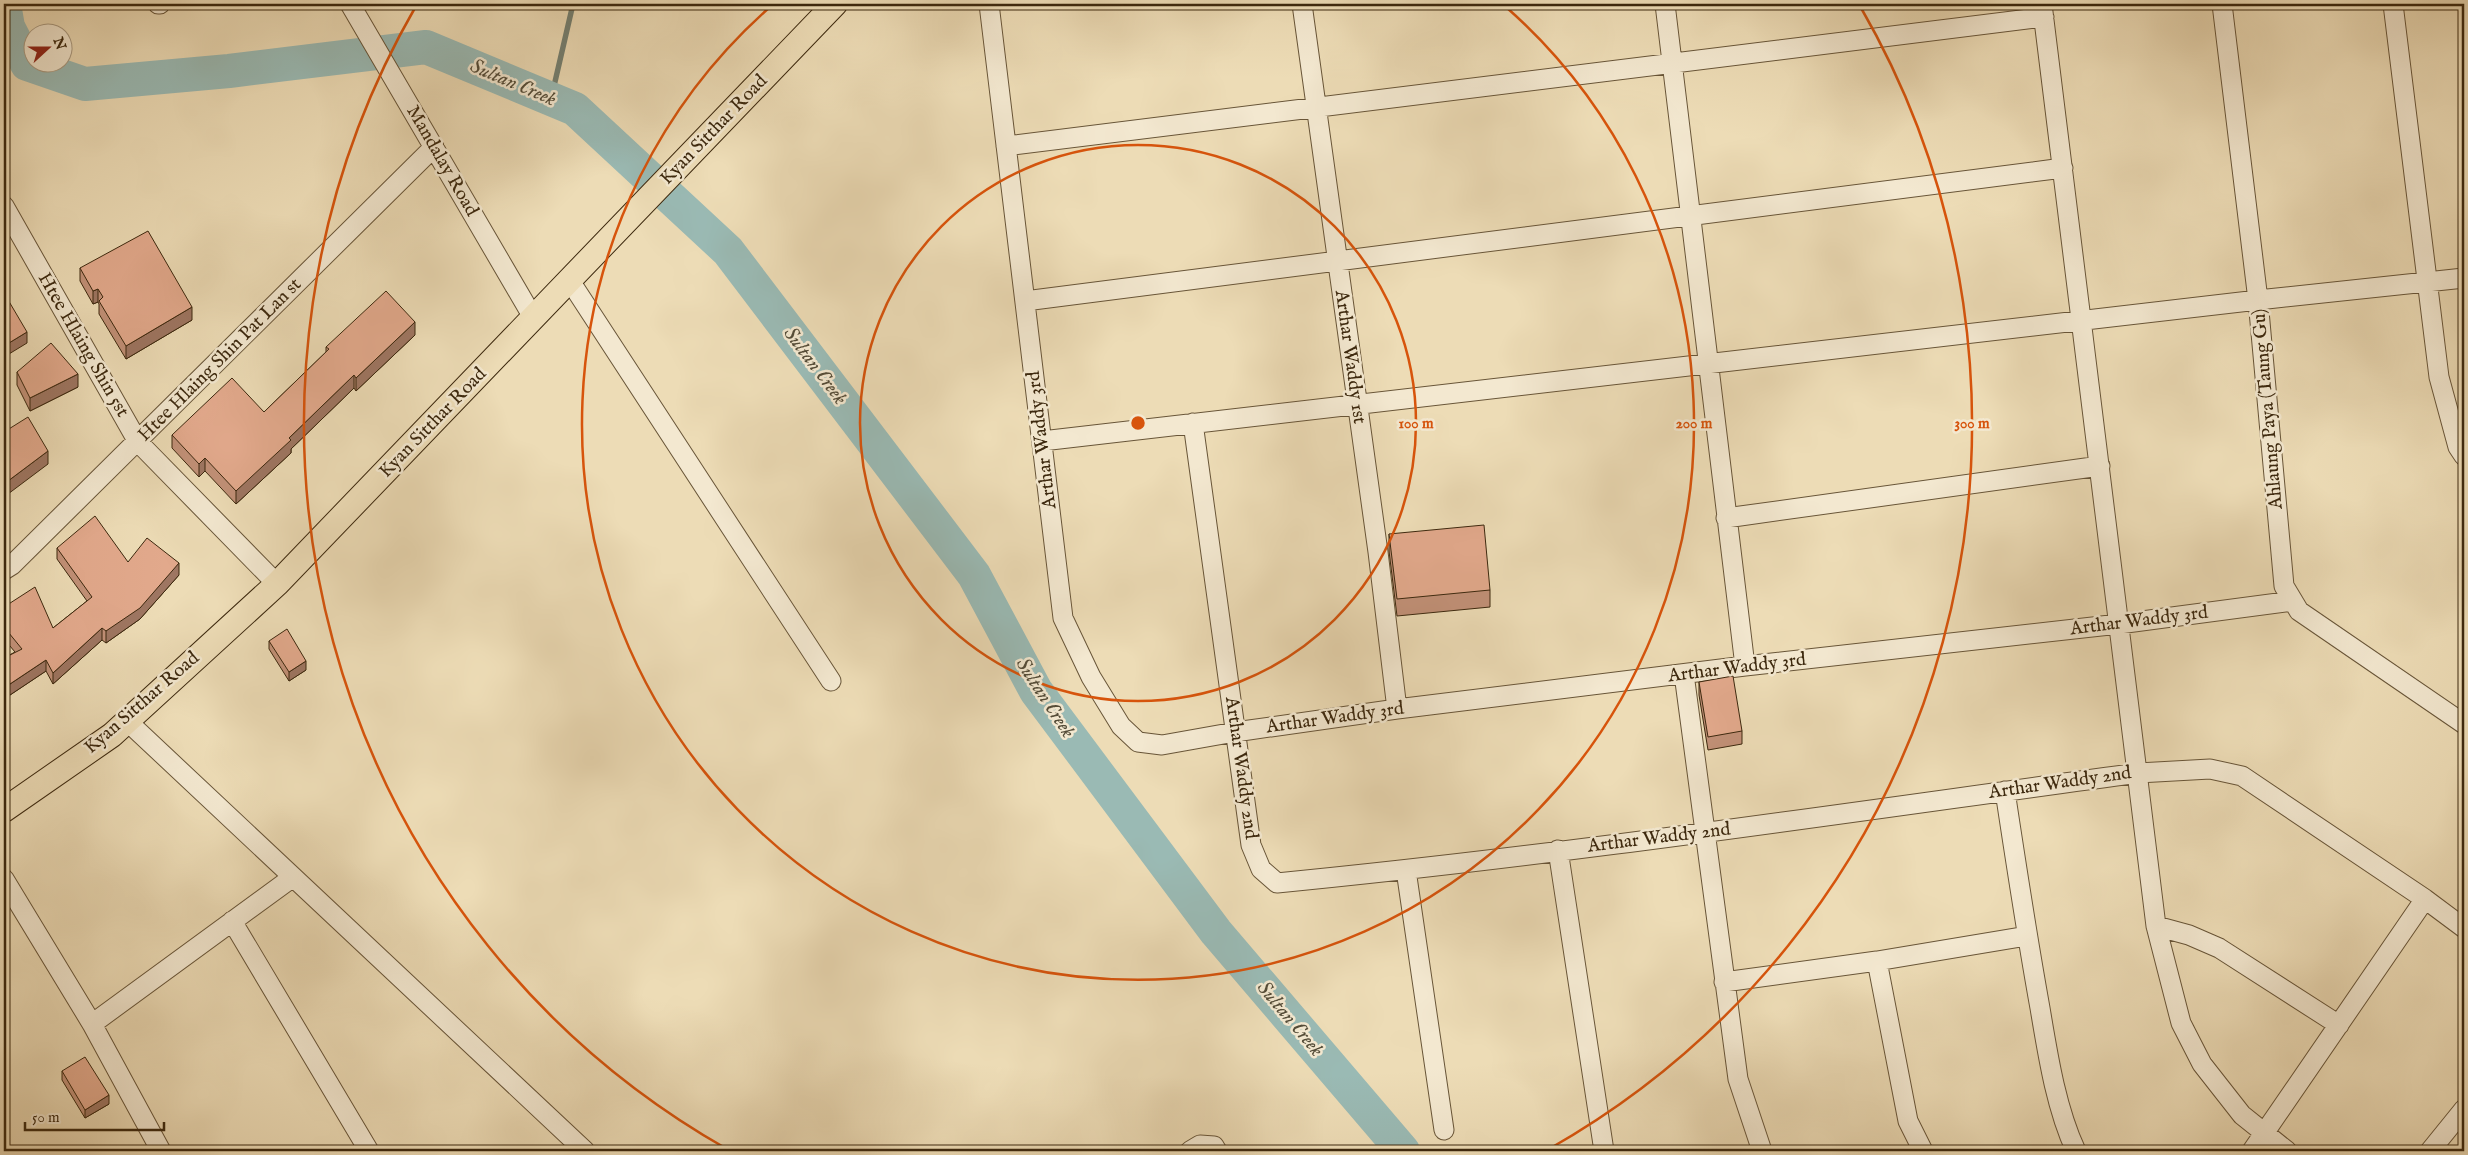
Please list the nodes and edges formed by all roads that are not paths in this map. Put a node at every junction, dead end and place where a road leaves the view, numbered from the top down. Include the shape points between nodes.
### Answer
1 (350, 4) edge
2 (835, 4) edge
3 (989, 4) edge
4 (1302, 4) edge
5 (1665, 4) edge
6 (2222, 4) edge
7 (2393, 4) edge
8 (2043, 10) edge
9 (1672, 63) junction
10 (1316, 107) junction
11 (1006, 146) junction
12 (434, 147) junction
13 (2063, 168) junction
14 (4, 206) edge
15 (1690, 216) junction
16 (1337, 261) junction
17 (2464, 278) edge
18 (570, 281) junction
19 (2427, 282) junction
20 (2258, 300) junction
21 (1025, 301) junction
22 (534, 319) junction
23 (2082, 320) junction
24 (1708, 364) junction
25 (1356, 404) junction
26 (1194, 424) junction
27 (1042, 441) junction
28 (138, 442) junction
29 (2464, 456) edge
30 (2100, 466) junction
31 (1726, 518) junction
32 (6, 563) edge
33 (277, 584) junction
34 (2292, 601) junction
35 (2119, 624) junction
36 (1745, 666) junction
37 (1684, 674) junction
38 (831, 681) dead end
39 (1396, 710) junction
40 (127, 721) junction
41 (2464, 724) edge
42 (1235, 732) junction
43 (2138, 772) junction
44 (2005, 791) junction
45 (4, 810) edge
46 (1704, 833) junction
47 (1558, 850) junction
48 (1406, 870) junction
49 (293, 877) junction
50 (4, 879) edge
51 (2425, 899) junction
52 (232, 921) junction
53 (2156, 926) junction
54 (2464, 928) edge
55 (2027, 936) junction
56 (1877, 961) junction
57 (1724, 982) junction
58 (92, 1024) junction
59 (2339, 1025) junction
60 (2464, 1109) edge
61 (1444, 1130) dead end
62 (2265, 1134) junction
63 (161, 1151) edge
64 (369, 1151) edge
65 (585, 1151) edge
66 (1190, 1151) edge
67 (1217, 1151) edge
68 (1604, 1151) edge
69 (1762, 1151) edge
70 (1923, 1151) edge
71 (2076, 1151) edge
72 (2252, 1151) edge
73 (2287, 1151) edge
74 (2430, 1151) edge

1 - 12 street, Mandalay Road
2 - 18 main road, Kyan Sitthar Road
3 - 11 street, Arthar Waddy 3rd
4 - 10 street, Arthar Waddy 1st
5 - 9 street
6 - 20 street, Ahlaung Paya (Taung Gu)
7 - 19 street
8 - 9 street
8 - 13 street
9 - 10 street
9 - 15 street
10 - 11 street
10 - 16 street, Arthar Waddy 1st
11 - 21 street, Arthar Waddy 3rd
12 - 22 street, Mandalay Road
12 - 28 street, Htee Hlaing Shin Pat Lan st
13 - 15 street
13 - 23 street
14 - 28 street, Htee Hlaing Shin 5st
15 - 16 street
15 - 24 street
16 - 21 street
16 - 25 street, Arthar Waddy 1st
17 - 19 street
18 - 22 main road, Kyan Sitthar Road
18 - 38 street
19 - 20 street
19 - 29 street via 2439,377 2458,446
20 - 23 street
20 - 34 street, Ahlaung Paya (Taung Gu) via 2284,586
21 - 27 street, Arthar Waddy 3rd
22 - 33 main road, Kyan Sitthar Road
23 - 24 street
23 - 30 street
24 - 25 street
24 - 31 street
25 - 26 street
25 - 39 street, Arthar Waddy 1st via 1378,552
26 - 27 street
26 - 42 street, Arthar Waddy 2nd
27 - 42 street, Arthar Waddy 3rd via 1063,618 1091,677 1121,726 1138,742 1162,745
28 - 32 street, Htee Hlaing Shin Pat Lan st
28 - 33 street, Htee Hlaing Shin 5st
30 - 31 street
30 - 35 street
31 - 36 street
33 - 40 main road, Kyan Sitthar Road
34 - 35 street, Arthar Waddy 3rd
34 - 41 street, Ahlaung Paya (Taung Gu) via 2299,611
35 - 36 street, Arthar Waddy 3rd
35 - 43 street
36 - 37 street, Arthar Waddy 3rd
37 - 39 street, Arthar Waddy 3rd
37 - 46 street
39 - 42 street, Arthar Waddy 3rd
40 - 45 main road, Kyan Sitthar Road via 112,735
40 - 49 street
42 - 48 street, Arthar Waddy 2nd via 1251,845 1261,869 1276,883
43 - 44 street, Arthar Waddy 2nd
43 - 51 street, Arthar Waddy 2nd via 2210,769 2242,776
43 - 53 street
44 - 46 street, Arthar Waddy 2nd
44 - 55 street
46 - 47 street, Arthar Waddy 2nd
46 - 57 street
47 - 48 street, Arthar Waddy 2nd
47 - 68 street
48 - 61 street
49 - 52 street
49 - 65 street
50 - 58 street
51 - 54 street, Arthar Waddy 2nd
51 - 59 street
52 - 58 street
52 - 64 street
53 - 59 street via 2219,948
53 - 62 street via 2181,1023 2202,1064 2242,1115
55 - 56 street
55 - 71 street via 2049,1057 2069,1136
56 - 57 street
56 - 70 street via 1908,1121
57 - 69 street via 1738,1079
58 - 63 street
59 - 62 street
60 - 74 street
62 - 72 street
62 - 73 street
66 - 67 street via 1200,1145 1214,1146

